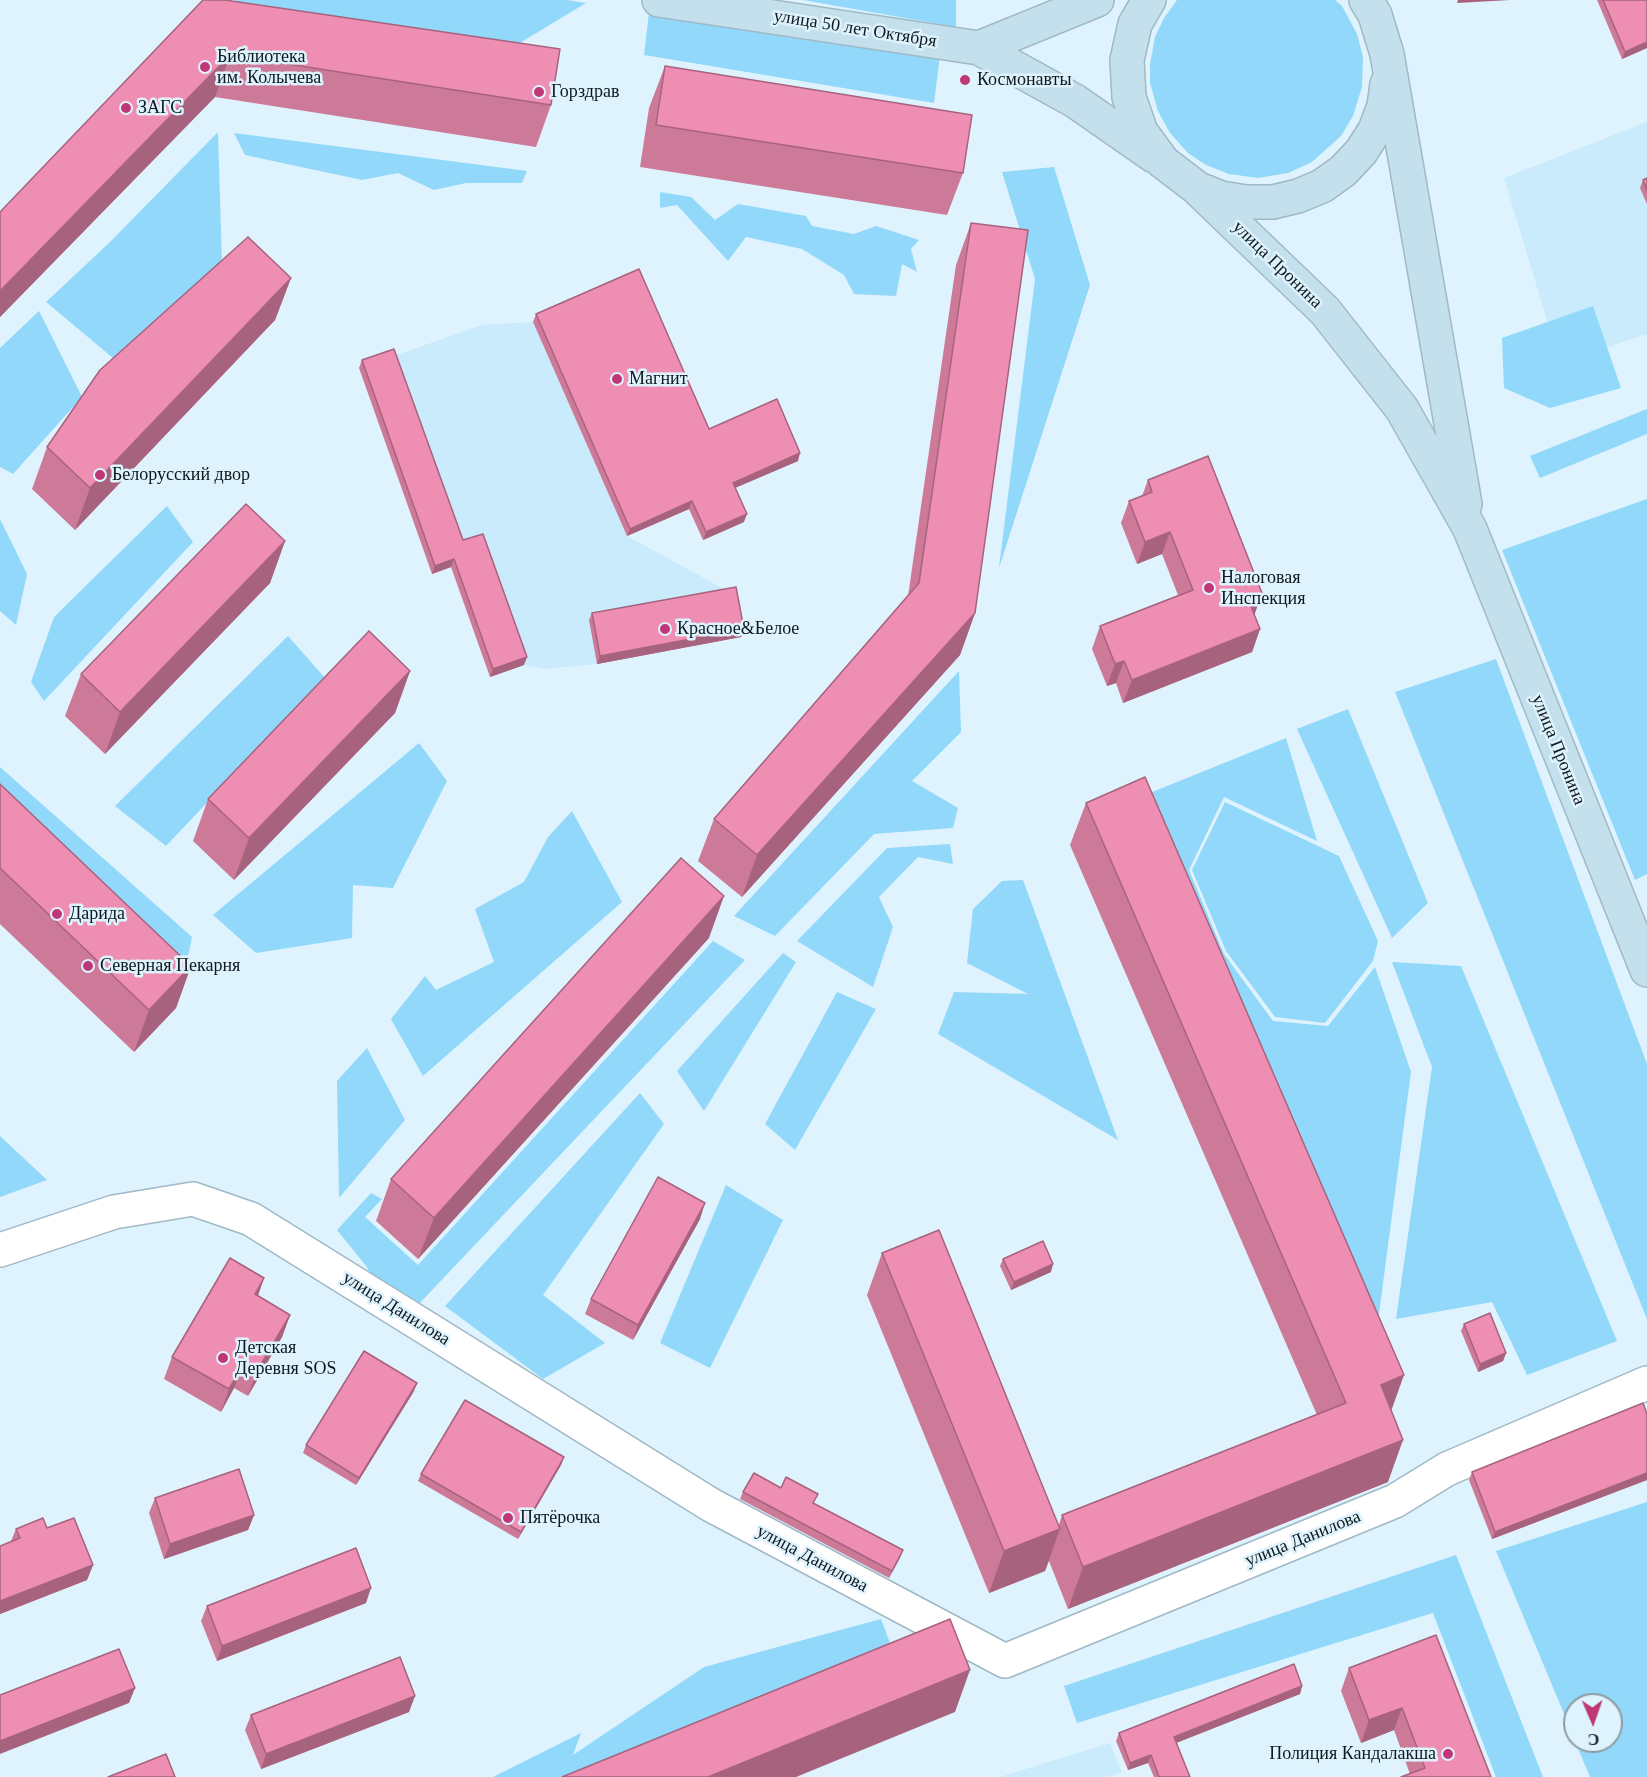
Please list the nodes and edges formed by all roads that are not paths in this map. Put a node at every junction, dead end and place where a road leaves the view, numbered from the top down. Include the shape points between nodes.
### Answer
1 (659, 0) edge
2 (1097, 0) edge
3 (1149, 0) edge
4 (1366, 0) edge
5 (1381, 0) edge
6 (979, 48) junction
7 (1387, 54) junction
8 (1163, 162) junction
9 (1197, 188) junction
10 (1470, 529) junction
11 (1647, 970) edge
12 (0, 1250) edge
13 (1647, 1383) edge

1 - 6 main road, улица 50 лет Октября
2 - 6 main road
3 - 8 main road, улица Пронина via 1135,24 1127,60 1129,98 1141,132
4 - 7 main road, улица Пронина
5 - 7 main road
6 - 8 main road via 1075,101
7 - 9 main road via 1384,106 1375,130 1361,152 1322,186 1273,202 1221,198
7 - 10 main road, улица Пронина
8 - 9 main road, улица Пронина
9 - 10 main road, улица Пронина via 1325,311 1402,409
10 - 11 main road, улица Пронина
12 - 13 street, улица Данилова via 114,1212 193,1199 251,1219 711,1505 1005,1661 1395,1501 1447,1469

